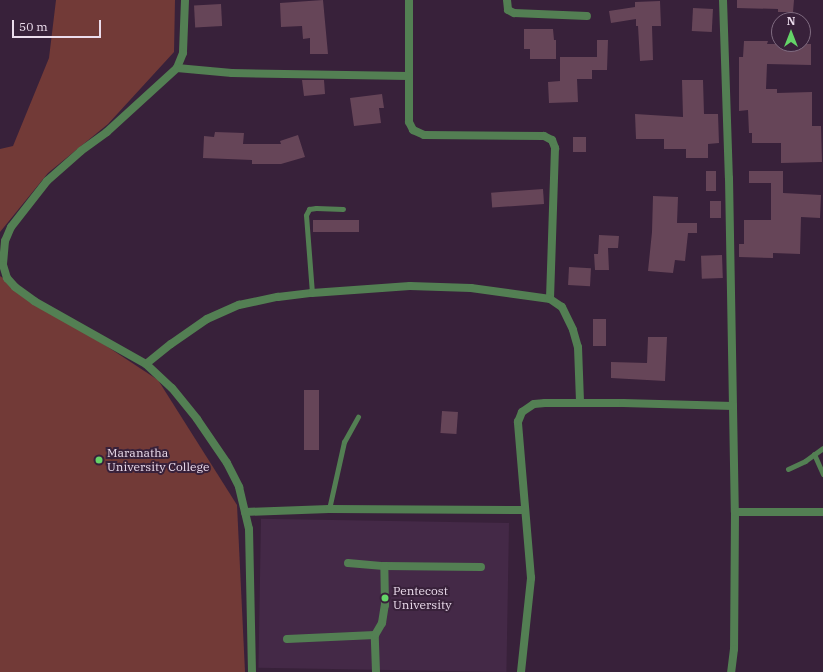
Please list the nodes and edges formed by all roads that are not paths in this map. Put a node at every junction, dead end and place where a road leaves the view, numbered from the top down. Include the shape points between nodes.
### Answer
1 (185, 0) edge
2 (409, 0) edge
3 (507, 0) edge
4 (723, 0) edge
5 (587, 16) dead end
6 (177, 68) junction
7 (408, 76) junction
8 (343, 209) dead end
9 (312, 293) junction
10 (550, 299) junction
11 (146, 364) junction
12 (580, 402) junction
13 (733, 406) junction
14 (358, 417) dead end
15 (823, 448) edge
16 (814, 454) junction
17 (788, 469) dead end
18 (823, 474) edge
19 (329, 509) junction
20 (525, 510) junction
21 (245, 512) junction
22 (735, 512) junction
23 (823, 512) edge
24 (348, 563) dead end
25 (384, 566) junction
26 (481, 568) dead end
27 (374, 635) junction
28 (287, 639) dead end
29 (252, 672) edge
30 (376, 672) edge
31 (522, 672) edge
32 (731, 672) edge

1 - 6 street via 183,53
2 - 7 street
3 - 5 street via 508,10 514,13
4 - 13 street
6 - 7 street via 232,73
6 - 11 street via 107,132 47,181 11,227 3,253 7,278 15,287 34,301
7 - 10 street via 409,122 412,130 418,133 544,136 552,140 555,148
8 - 9 lane via 309,209 306,215
9 - 10 street via 443,286
9 - 11 street via 240,305 207,319
10 - 12 street via 562,308 573,330 579,353
11 - 21 street via 172,388 227,463 239,487
12 - 13 street
12 - 20 street via 534,404 522,412 518,422
13 - 22 street
14 - 19 lane via 344,442
15 - 16 lane
16 - 17 lane
16 - 18 lane
19 - 20 street
19 - 21 street
20 - 31 street via 531,578
21 - 29 street via 248,529
22 - 23 street
22 - 32 street via 734,649
24 - 25 street
25 - 26 street
25 - 27 street via 385,605 382,623
27 - 28 street
27 - 30 street

